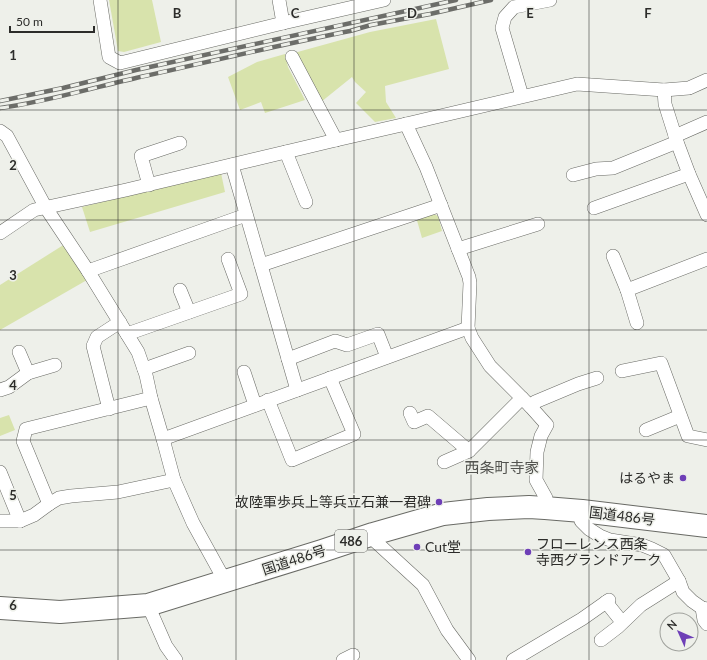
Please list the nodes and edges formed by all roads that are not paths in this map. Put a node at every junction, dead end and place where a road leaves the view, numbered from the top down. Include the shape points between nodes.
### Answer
1 (100, 0) edge
2 (279, 0) edge
3 (384, 0) edge
4 (550, 0) edge
5 (283, 23) junction
6 (292, 57) dead end
7 (707, 80) edge
8 (664, 90) junction
9 (522, 96) junction
10 (707, 122) edge
11 (406, 124) junction
12 (0, 131) edge
13 (676, 139) junction
14 (336, 140) junction
15 (180, 143) dead end
16 (286, 152) junction
17 (232, 165) junction
18 (688, 174) junction
19 (573, 176) dead end
20 (149, 185) junction
21 (306, 202) dead end
22 (441, 205) junction
23 (46, 208) junction
24 (594, 208) dead end
25 (706, 212) edge
26 (246, 215) junction
27 (538, 224) dead end
28 (0, 233) edge
29 (458, 248) junction
30 (613, 256) dead end
31 (228, 259) dead end
32 (707, 259) edge
33 (260, 265) junction
34 (88, 271) junction
35 (180, 290) dead end
36 (627, 290) junction
37 (188, 312) junction
38 (120, 322) junction
39 (637, 323) dead end
40 (468, 328) junction
41 (127, 334) junction
42 (19, 352) dead end
43 (189, 354) dead end
44 (388, 357) junction
45 (288, 359) junction
46 (55, 365) dead end
47 (144, 368) junction
48 (622, 371) dead end
49 (244, 372) dead end
50 (28, 373) junction
51 (330, 378) junction
52 (597, 378) dead end
53 (0, 390) edge
54 (297, 390) junction
55 (151, 398) junction
56 (268, 400) junction
57 (526, 402) junction
58 (255, 405) junction
59 (109, 409) junction
60 (410, 413) dead end
61 (680, 416) junction
62 (646, 430) dead end
63 (163, 438) junction
64 (707, 440) edge
65 (469, 451) junction
66 (444, 462) dead end
67 (0, 472) edge
68 (174, 480) junction
69 (49, 504) junction
70 (545, 508) junction
71 (582, 511) junction
72 (0, 520) edge
73 (20, 521) junction
74 (707, 526) edge
75 (373, 534) junction
76 (679, 581) junction
77 (225, 582) junction
78 (148, 605) junction
79 (0, 608) edge
80 (705, 608) edge
81 (622, 622) junction
82 (707, 624) edge
83 (601, 640) dead end
84 (176, 660) edge
85 (469, 660) edge
86 (513, 660) edge

1 - 5 street via 109,57 120,63
2 - 5 street
3 - 5 street
4 - 9 street via 514,7 505,17 502,28
6 - 14 street
7 - 8 street via 689,88
8 - 9 street via 577,84
8 - 13 street
9 - 11 street
10 - 13 street
11 - 14 street
11 - 22 street
12 - 23 street via 7,136
13 - 18 street
13 - 19 street via 613,168 596,169
14 - 16 street
15 - 20 street via 141,156
16 - 17 street
16 - 21 street
17 - 20 street
17 - 26 street
18 - 24 street
18 - 25 street
20 - 23 street
22 - 29 street
22 - 33 street
23 - 28 street via 34,210
23 - 34 street
26 - 33 street
26 - 34 street
27 - 29 street
29 - 40 street via 470,283
30 - 36 street
31 - 37 street via 241,294
32 - 36 street
33 - 45 street
34 - 38 street
35 - 37 street
36 - 39 street
37 - 41 street
38 - 41 street
38 - 59 street via 97,337 93,346
40 - 44 street
40 - 57 street via 490,366
41 - 47 street
42 - 50 street
43 - 47 street
44 - 45 street via 378,334 347,345 335,341
44 - 51 street
45 - 54 street
46 - 50 street
47 - 55 street
48 - 61 street via 661,363
49 - 58 street
50 - 53 street via 9,387
51 - 54 street
51 - 56 street via 354,434 292,460
52 - 57 street via 535,402
54 - 56 street
55 - 59 street
55 - 63 street
56 - 58 street
57 - 65 street
57 - 70 street via 547,425 537,452 536,480 546,498
58 - 63 street
59 - 69 street via 26,429 23,441
60 - 65 street via 414,422 428,416
61 - 62 street
61 - 64 street via 688,436
63 - 68 street
65 - 66 street
67 - 73 street
68 - 69 street via 118,492 59,498
68 - 77 street
69 - 73 street
70 - 71 highway, 国道486号 / 486
70 - 75 highway, 国道486号 / 486 via 488,509 443,514
71 - 74 highway, 国道486号 / 486
71 - 76 street via 581,521 600,536 642,545 664,555
72 - 73 street
75 - 77 highway, 国道486号 / 486
75 - 85 street via 375,541 423,585 446,630
76 - 80 street via 683,592
76 - 81 street via 641,605
77 - 78 highway, 国道486号 / 486
78 - 79 highway, 国道486号 / 486 via 60,612
78 - 84 street via 166,646
80 - 82 street via 704,620
81 - 83 street
81 - 86 street via 608,601

